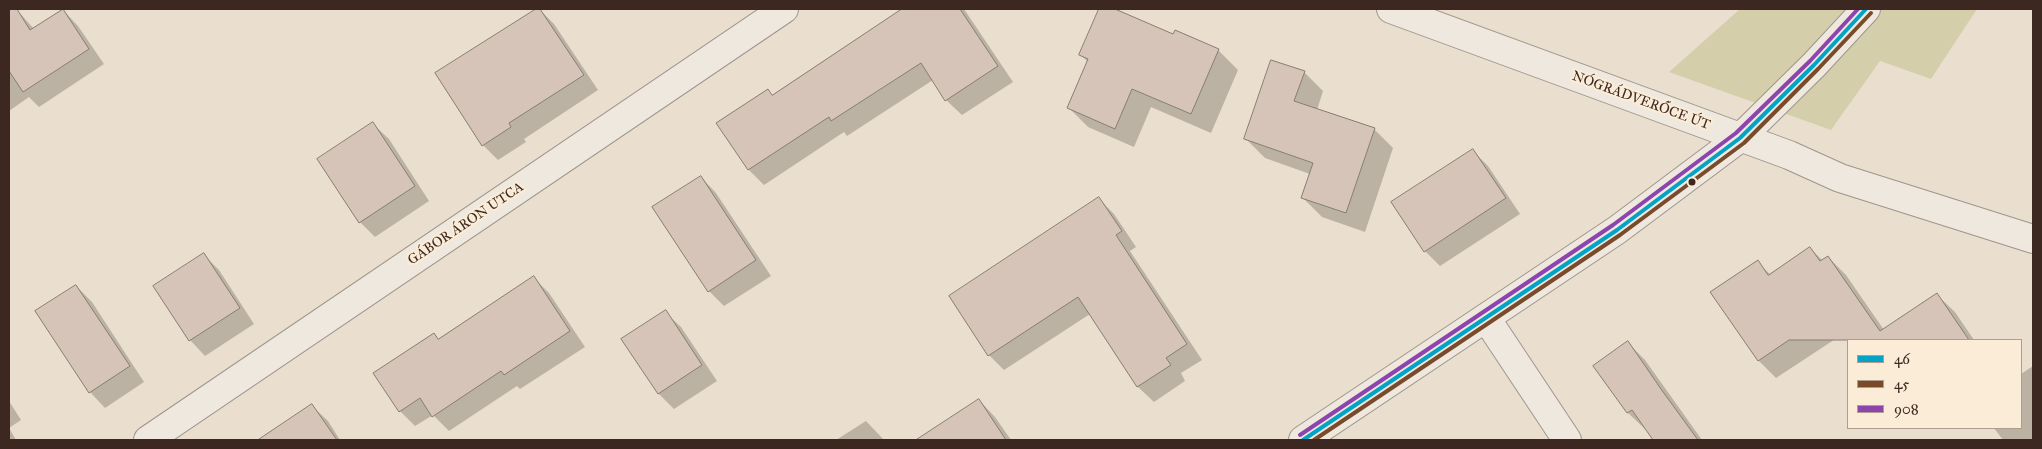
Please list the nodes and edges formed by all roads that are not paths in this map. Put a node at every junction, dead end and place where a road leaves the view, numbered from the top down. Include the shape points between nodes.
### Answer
1 (784, 9) edge
2 (1391, 9) edge
3 (1866, 9) edge
4 (1740, 138) junction
5 (2033, 239) edge
6 (1486, 318) junction
7 (148, 440) edge
8 (1303, 440) edge
9 (1566, 440) edge

1 - 7 street, GÁBOR ÁRON UTCA
2 - 4 street, NÓGRÁDVERŐCE ÚT
3 - 4 street
4 - 5 street, NÓGRÁDVERŐCE ÚT via 1840,178
4 - 6 street via 1617,230
6 - 8 street
6 - 9 street

